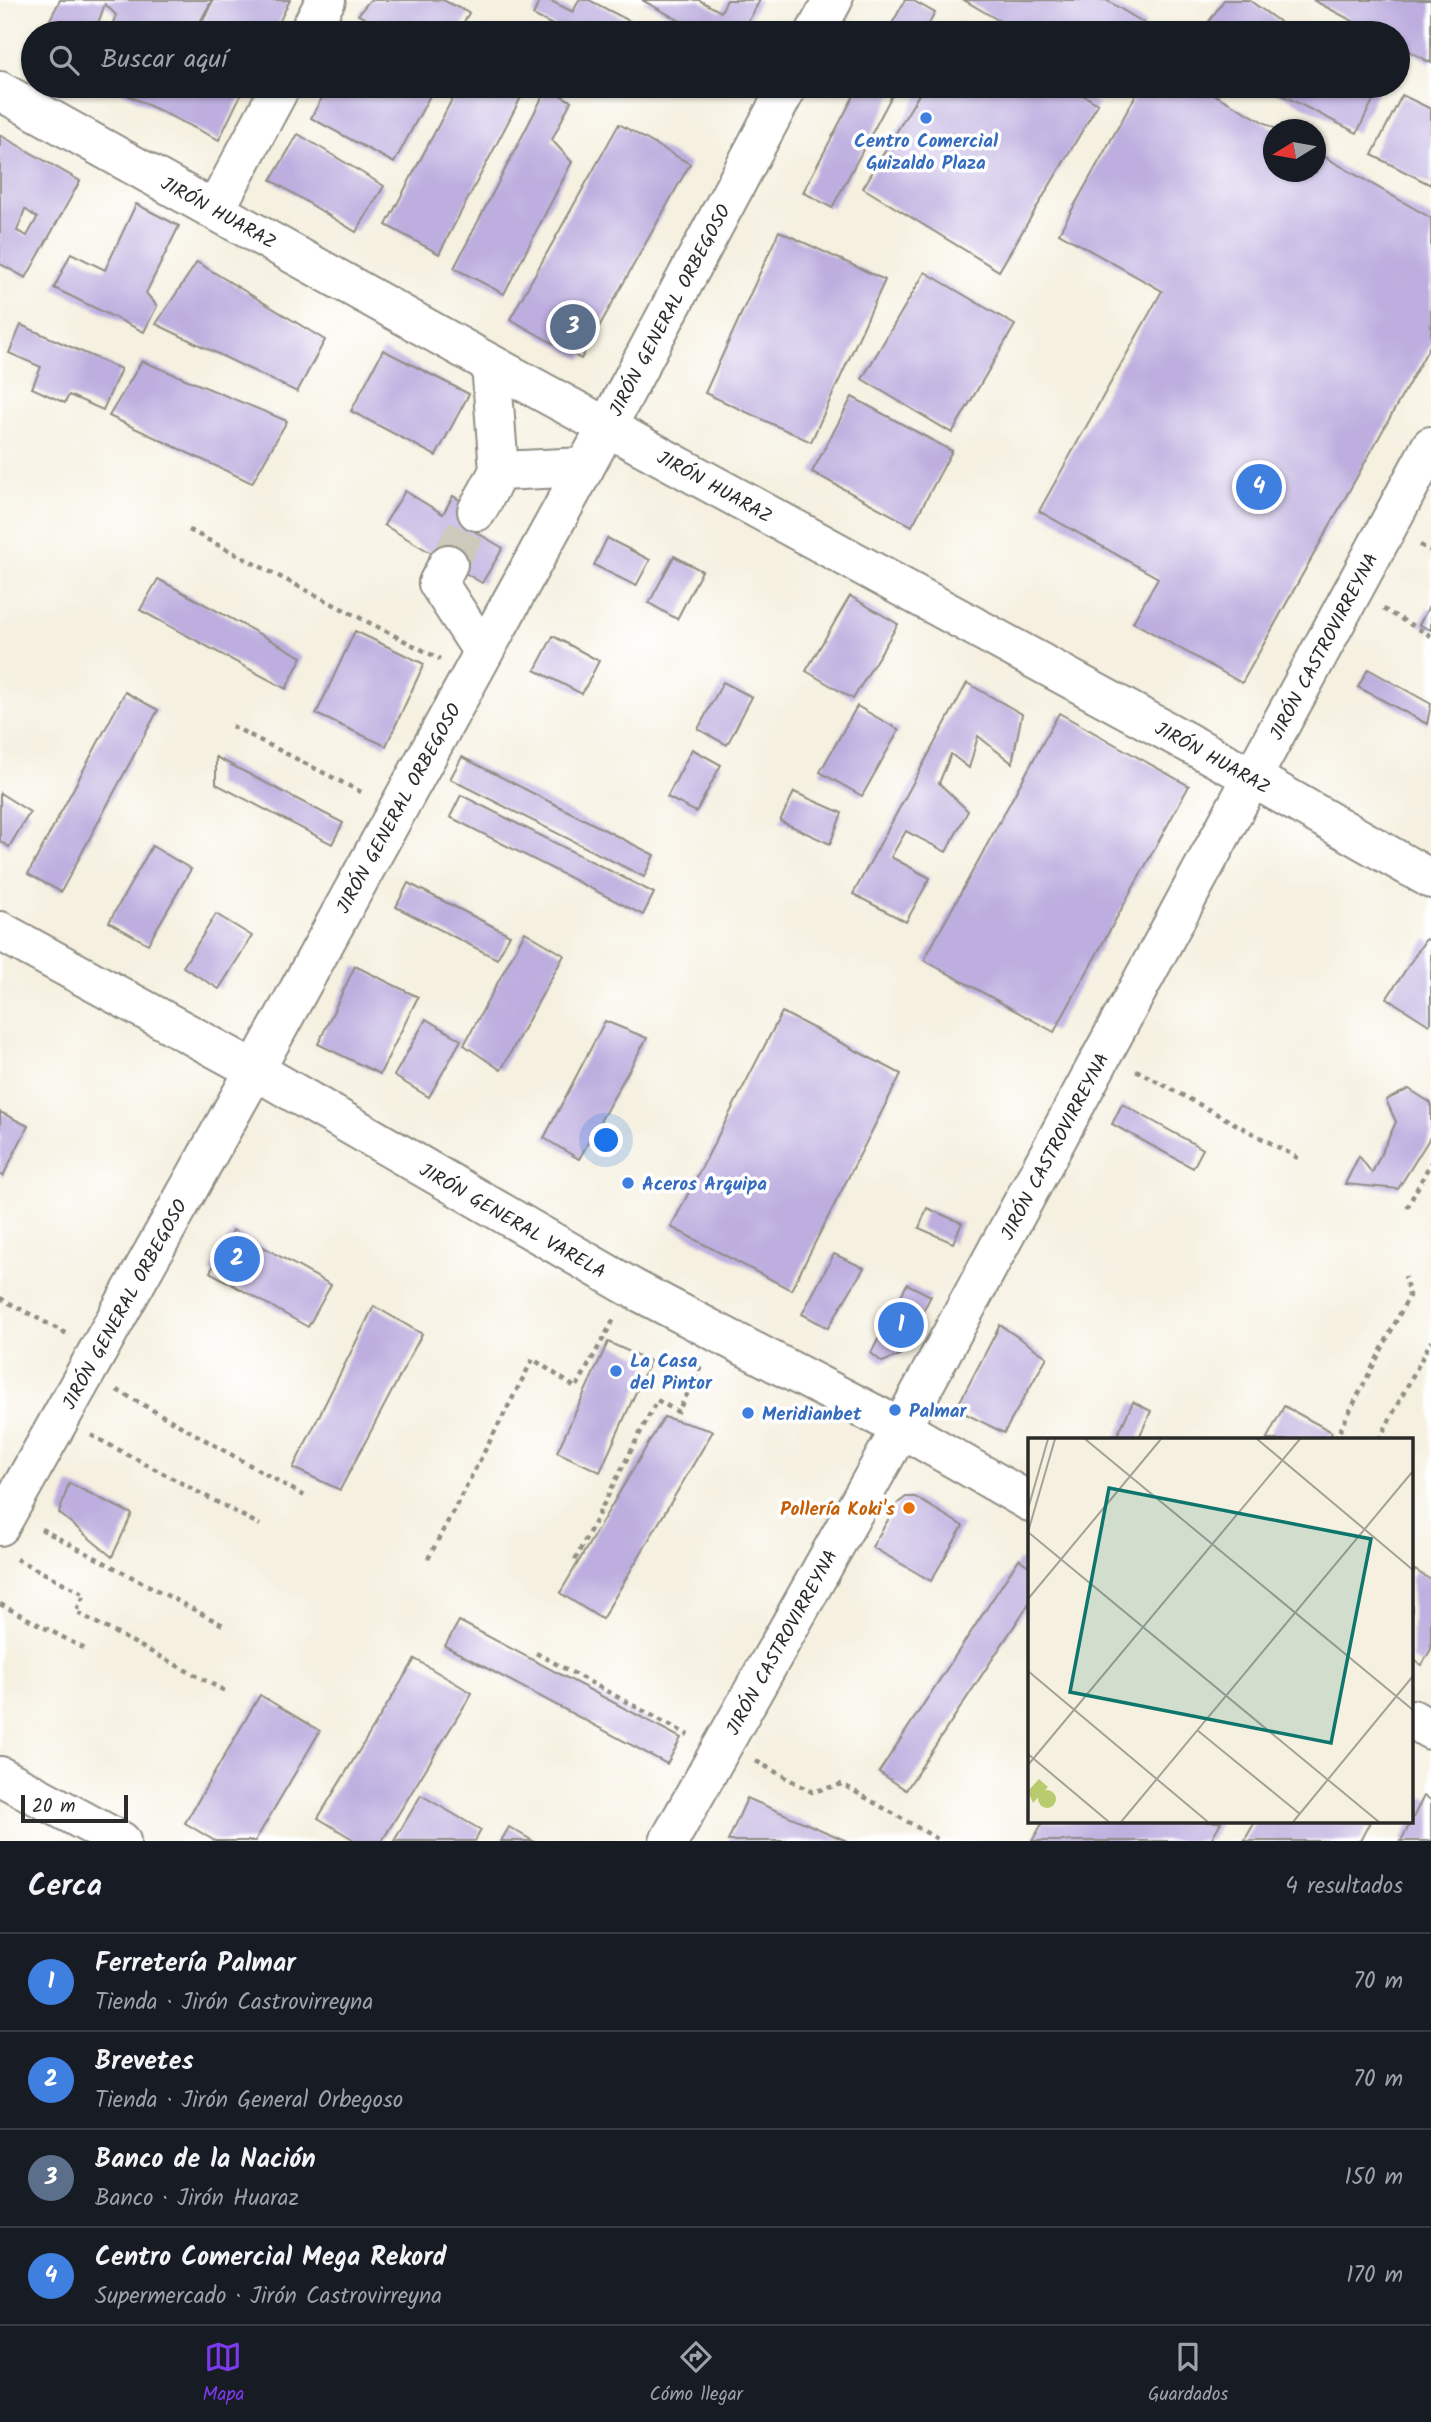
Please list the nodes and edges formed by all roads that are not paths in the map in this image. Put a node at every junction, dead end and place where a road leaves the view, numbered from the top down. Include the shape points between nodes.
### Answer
1 (326, 0) edge
2 (833, 0) edge
3 (315, 21) edge
4 (822, 21) edge
5 (0, 91) edge
6 (275, 98) edge
7 (782, 98) edge
8 (215, 210) junction
9 (491, 364) junction
10 (607, 427) junction
11 (1431, 446) edge
12 (585, 467) junction
13 (499, 471) junction
14 (477, 511) tunnel mouth
15 (448, 564) tunnel mouth
16 (477, 663) junction
17 (1253, 778) junction
18 (1431, 879) edge
19 (0, 931) edge
20 (255, 1070) junction
21 (901, 1428) junction
22 (1028, 1501) edge
23 (7, 1531) edge
24 (1414, 1720) edge
25 (1431, 1730) edge
26 (0, 1776) edge
27 (121, 1841) edge
28 (669, 1841) edge

1 - 3 street
2 - 4 street
5 - 8 street, JIRÓN HUARAZ
6 - 8 street
7 - 10 street, JIRÓN GENERAL ORBEGOSO
8 - 9 street, JIRÓN HUARAZ
9 - 10 street, JIRÓN HUARAZ
9 - 13 street
10 - 12 street, JIRÓN GENERAL ORBEGOSO
10 - 17 street, JIRÓN HUARAZ
11 - 17 street, JIRÓN CASTROVIRREYNA
12 - 13 street
12 - 16 street, JIRÓN GENERAL ORBEGOSO
13 - 14 street
15 - 16 street via 438,583
16 - 20 street, JIRÓN GENERAL ORBEGOSO
17 - 18 street, JIRÓN HUARAZ
17 - 21 street, JIRÓN CASTROVIRREYNA
19 - 20 street, JIRÓN GENERAL VARELA
20 - 21 street, JIRÓN GENERAL VARELA via 632,1288
20 - 23 street, JIRÓN GENERAL ORBEGOSO via 60,1418
21 - 22 street, JIRÓN GENERAL VARELA
21 - 28 street, JIRÓN CASTROVIRREYNA
24 - 25 street
26 - 27 street

